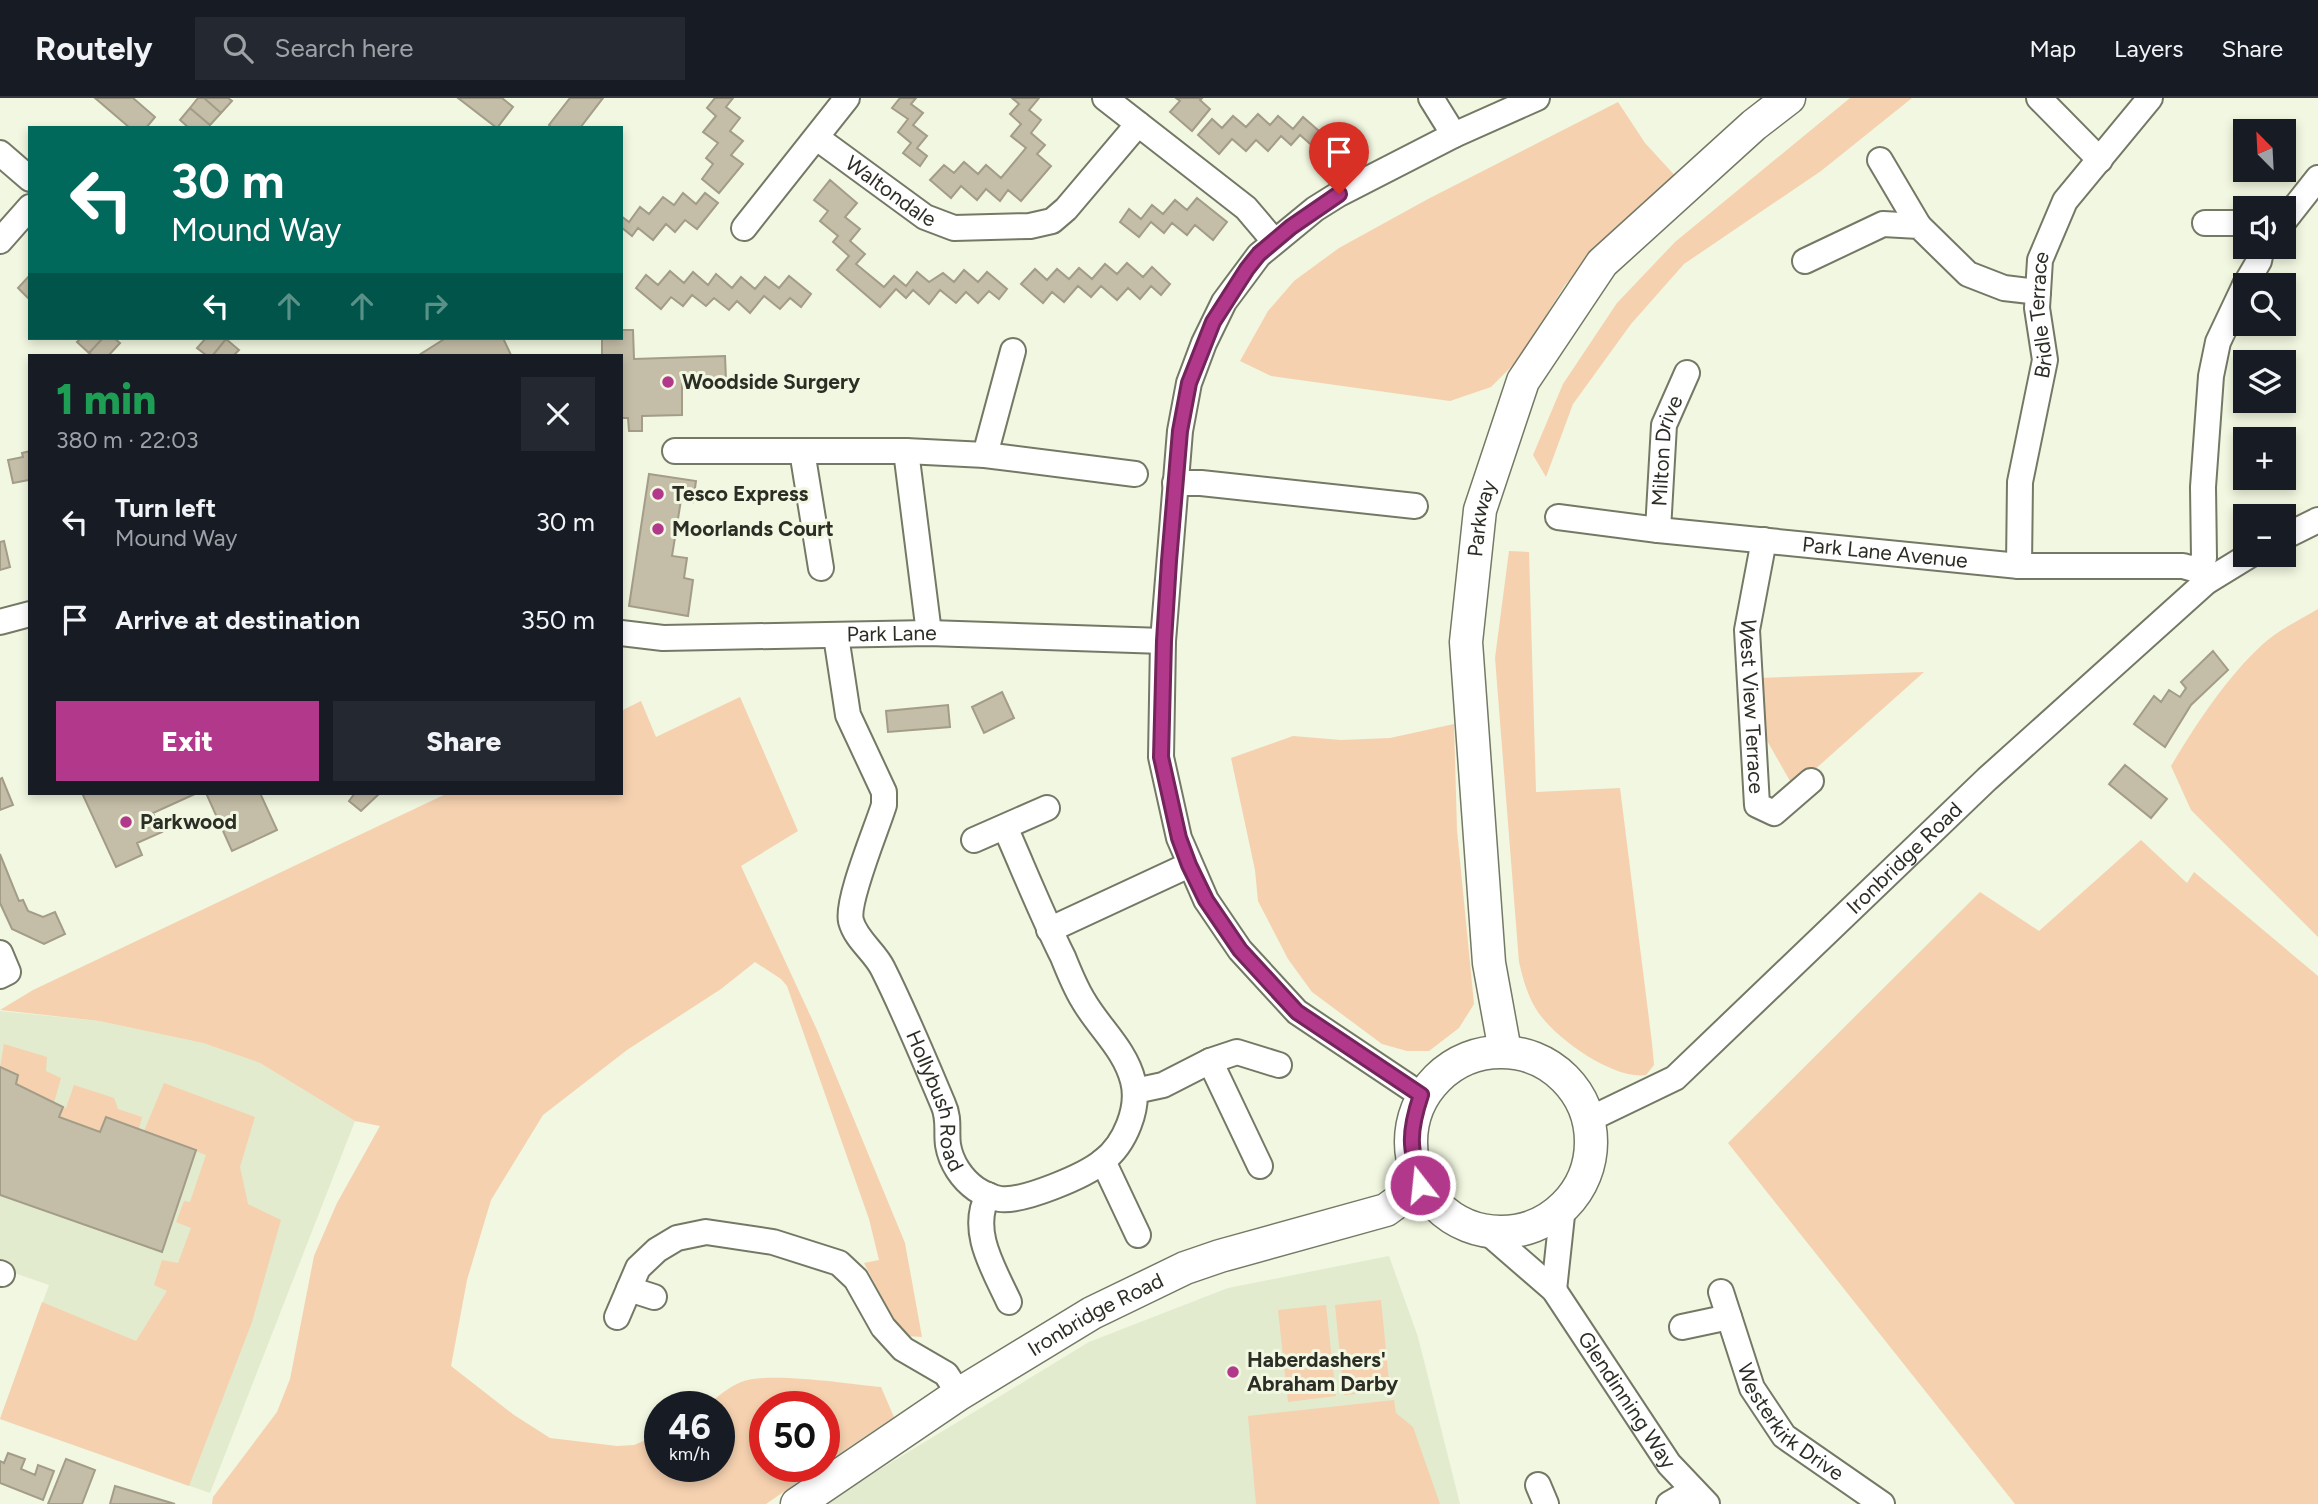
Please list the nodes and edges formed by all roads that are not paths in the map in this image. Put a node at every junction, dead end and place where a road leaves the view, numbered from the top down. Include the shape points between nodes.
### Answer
1 (847, 98) edge
2 (1105, 98) edge
3 (1431, 98) edge
4 (1537, 98) edge
5 (1790, 98) edge
6 (2039, 98) edge
7 (2150, 98) edge
8 (1138, 124) junction
9 (1454, 135) junction
10 (817, 138) junction
11 (0, 153) edge
12 (1880, 160) dead end
13 (2100, 160) junction
14 (28, 177) edge
15 (2318, 178) edge
16 (2296, 206) edge
17 (28, 209) edge
18 (2205, 223) dead end
19 (2233, 223) edge
20 (1919, 226) junction
21 (744, 228) dead end
22 (0, 241) edge
23 (1274, 241) junction
24 (1805, 261) dead end
25 (2038, 292) junction
26 (2233, 310) edge
27 (1013, 351) dead end
28 (1687, 373) dead end
29 (675, 451) dead end
30 (802, 451) junction
31 (906, 451) junction
32 (985, 454) junction
33 (1135, 474) dead end
34 (1175, 482) junction
35 (1415, 506) dead end
36 (1559, 517) dead end
37 (2318, 520) edge
38 (1658, 530) junction
39 (2296, 531) edge
40 (1764, 540) junction
41 (2233, 562) edge
42 (2019, 566) junction
43 (821, 568) dead end
44 (2201, 576) junction
45 (28, 615) edge
46 (0, 622) edge
47 (929, 632) junction
48 (623, 634) edge
49 (836, 636) junction
50 (1164, 641) junction
51 (1811, 781) dead end
52 (1047, 808) dead end
53 (1006, 827) junction
54 (974, 841) dead end
55 (1189, 865) junction
56 (1049, 930) junction
57 (0, 953) edge
58 (0, 976) edge
59 (1505, 1051) junction
60 (1210, 1061) junction
61 (1279, 1066) dead end
62 (1135, 1091) junction
63 (1421, 1095) junction
64 (1591, 1118) junction
65 (1103, 1161) junction
66 (1260, 1166) dead end
67 (1420, 1185) junction
68 (988, 1195) junction
69 (1563, 1206) junction
70 (1486, 1231) junction
71 (1138, 1235) dead end
72 (629, 1289) junction
73 (1554, 1290) junction
74 (1721, 1292) dead end
75 (654, 1297) dead end
76 (1009, 1302) dead end
77 (617, 1317) dead end
78 (1729, 1317) junction
79 (1682, 1327) dead end
80 (959, 1394) junction
81 (1700, 1497) edge
82 (797, 1504) edge
83 (1670, 1504) edge
84 (1882, 1504) edge

1 - 10 street
2 - 8 street
3 - 9 street
4 - 9 street
5 - 59 main road, Parkway via 1602,263 1523,381 1480,510 1466,642 1489,963
6 - 13 street
7 - 13 street, Bridle Terrace
8 - 10 street, Waltondale via 1066,209 1052,221 1030,226 954,228 925,217
8 - 23 street via 1246,208
9 - 23 street via 1339,194
10 - 21 street
11 - 14 street
12 - 20 street
13 - 25 street, Bridle Terrace via 2065,201 2040,260
15 - 16 street
17 - 22 street
18 - 19 street
20 - 24 street via 1883,224
20 - 25 street via 1968,274 2004,288
23 - 34 street via 1232,289 1204,343 1189,383
25 - 42 street, Bridle Terrace via 2036,308 2045,360 2020,482
26 - 44 street via 2218,342 2210,376
27 - 32 street
28 - 38 street, Milton Drive via 1664,425
29 - 30 street
30 - 31 street
30 - 43 street
31 - 32 street
31 - 47 street
32 - 33 street
34 - 35 street
34 - 50 street
36 - 38 street, Park Lane Avenue
37 - 39 street
38 - 40 street, Park Lane Avenue
40 - 42 street, Park Lane Avenue
40 - 51 street, West View Terrace via 1747,631 1758,805 1774,813
41 - 44 street, Ironbridge Road
42 - 44 street, Park Lane Avenue via 2183,566
44 - 64 street, Ironbridge Road via 1675,1078
45 - 46 street
47 - 49 street, Park Lane
47 - 50 street, Park Lane
48 - 49 street, Park Lane
49 - 68 street, Hollybush Road via 848,715 884,792 884,805 857,881 851,920 882,965 938,1090 947,1112 948,1146 954,1163 963,1178
50 - 55 street via 1161,757
52 - 53 street
53 - 54 street
53 - 56 street
55 - 56 street
55 - 63 street via 1240,950 1297,1012
56 - 62 street via 1083,1001 1121,1052
57 - 58 street via 8,972
59 - 63 main road via 1480,1054 1451,1066
59 - 64 main road via 1549,1065 1578,1093
60 - 61 street via 1237,1052
60 - 62 street via 1163,1085
60 - 66 street
62 - 65 street via 1123,1138
63 - 67 main road via 1410,1148
64 - 69 main road via 1588,1170 1576,1195
65 - 68 street via 1024,1197
65 - 71 street
67 - 70 main road via 1450,1217
67 - 80 main road, Ironbridge Road via 1386,1210 1185,1268 1093,1313
68 - 76 street via 982,1206 983,1246
69 - 70 main road via 1546,1222 1509,1233
69 - 73 street
70 - 73 street, Glendinning Way
72 - 75 street
72 - 77 street
72 - 80 street via 638,1268 677,1238 706,1231 787,1246 839,1263 856,1279 883,1327 903,1349 946,1374
73 - 81 street, Glendinning Way via 1669,1464
74 - 78 street, Westerkirk Drive
78 - 79 street
78 - 84 street, Westerkirk Drive via 1752,1388 1784,1436
80 - 82 main road, Ironbridge Road
81 - 83 street

